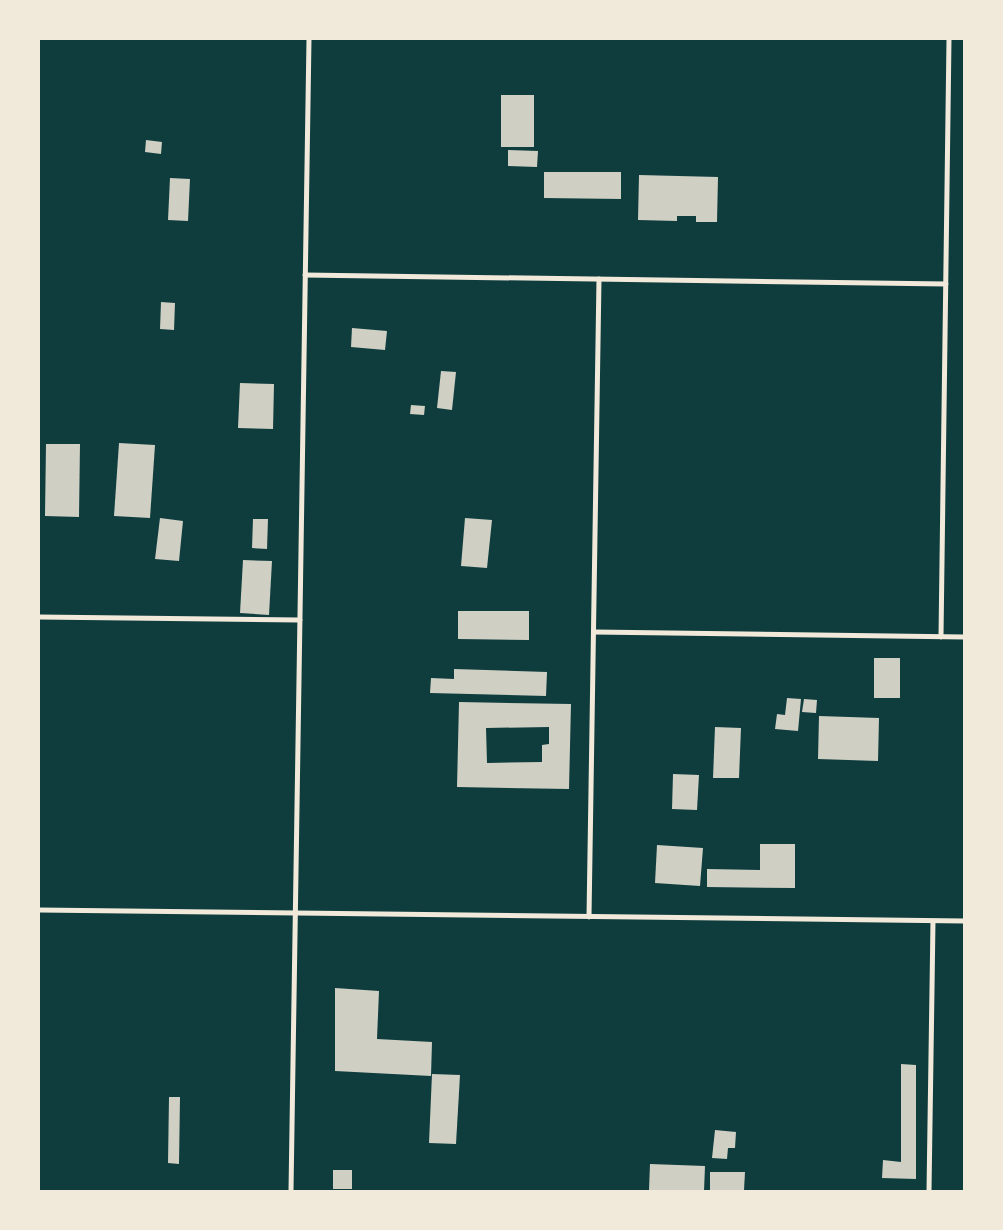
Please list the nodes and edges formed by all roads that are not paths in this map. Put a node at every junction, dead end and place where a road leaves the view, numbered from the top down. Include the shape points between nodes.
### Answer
1 (308, 39) edge
2 (950, 39) edge
3 (305, 275) junction
4 (599, 279) junction
5 (946, 284) junction
6 (39, 616) edge
7 (300, 620) junction
8 (594, 632) junction
9 (941, 637) junction
10 (964, 637) edge
11 (39, 910) edge
12 (295, 913) junction
13 (590, 917) junction
14 (933, 921) junction
15 (964, 921) edge
16 (291, 1191) edge
17 (929, 1191) edge

1 - 3 street
2 - 5 street
3 - 4 street
3 - 7 street
4 - 5 street
4 - 8 street
5 - 9 street
6 - 7 street
7 - 12 street
8 - 9 street
8 - 13 street
9 - 10 street
11 - 12 street
12 - 13 street
12 - 16 street
13 - 14 street
14 - 15 street
14 - 17 street

